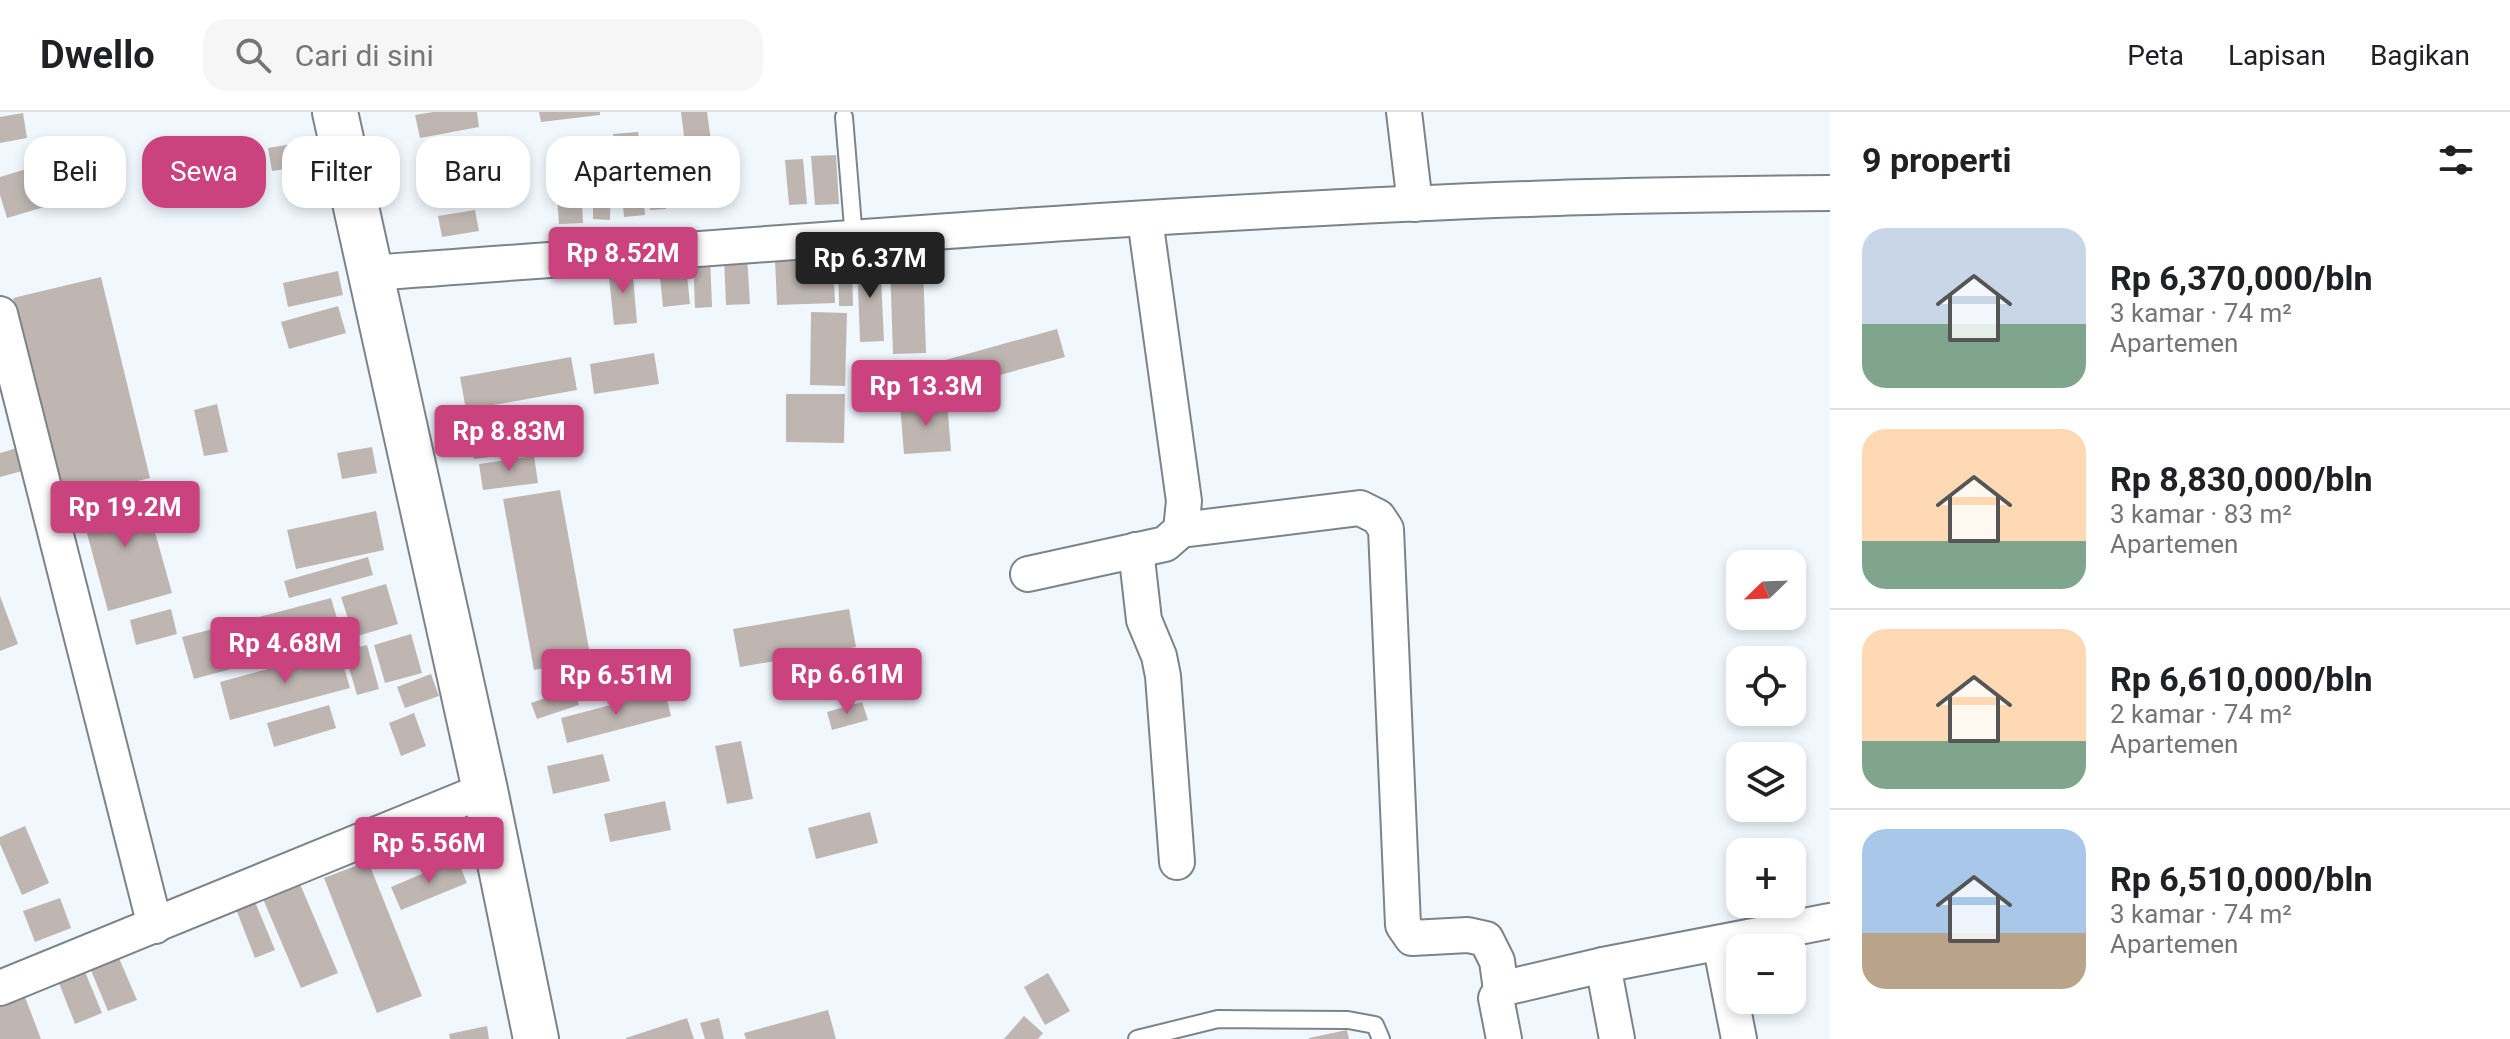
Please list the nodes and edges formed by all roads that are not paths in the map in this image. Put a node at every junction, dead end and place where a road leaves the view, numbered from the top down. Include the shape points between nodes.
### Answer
1 (335, 112) edge
2 (1404, 112) edge
3 (844, 117) dead end
4 (1830, 193) edge
5 (1415, 204) junction
6 (1145, 219) junction
7 (854, 239) junction
8 (370, 273) junction
9 (0, 314) edge
10 (1181, 530) junction
11 (1136, 550) junction
12 (1028, 574) dead end
13 (485, 790) junction
14 (1177, 862) dead end
15 (1830, 921) edge
16 (155, 926) junction
17 (1720, 943) junction
18 (1603, 965) junction
19 (0, 988) edge
20 (1501, 990) junction
21 (536, 1039) edge
22 (1137, 1039) edge
23 (1381, 1039) edge
24 (1504, 1039) edge
25 (1617, 1039) edge
26 (1739, 1039) edge

1 - 8 main road
2 - 5 street
3 - 7 lane
4 - 5 street
5 - 6 street
6 - 7 street
6 - 10 street via 1184,501
7 - 8 street
8 - 13 main road
9 - 16 street
10 - 11 street via 1165,544
10 - 20 street via 1360,508 1378,517 1386,529 1403,925 1412,938 1486,939 1497,961
11 - 12 street
11 - 14 street via 1144,620 1163,676
13 - 16 street
13 - 21 main road
15 - 17 street
16 - 19 street
17 - 18 street
17 - 26 street
18 - 20 street
18 - 25 street
20 - 24 street via 1496,998
22 - 23 lane via 1218,1019 1348,1020 1375,1025

